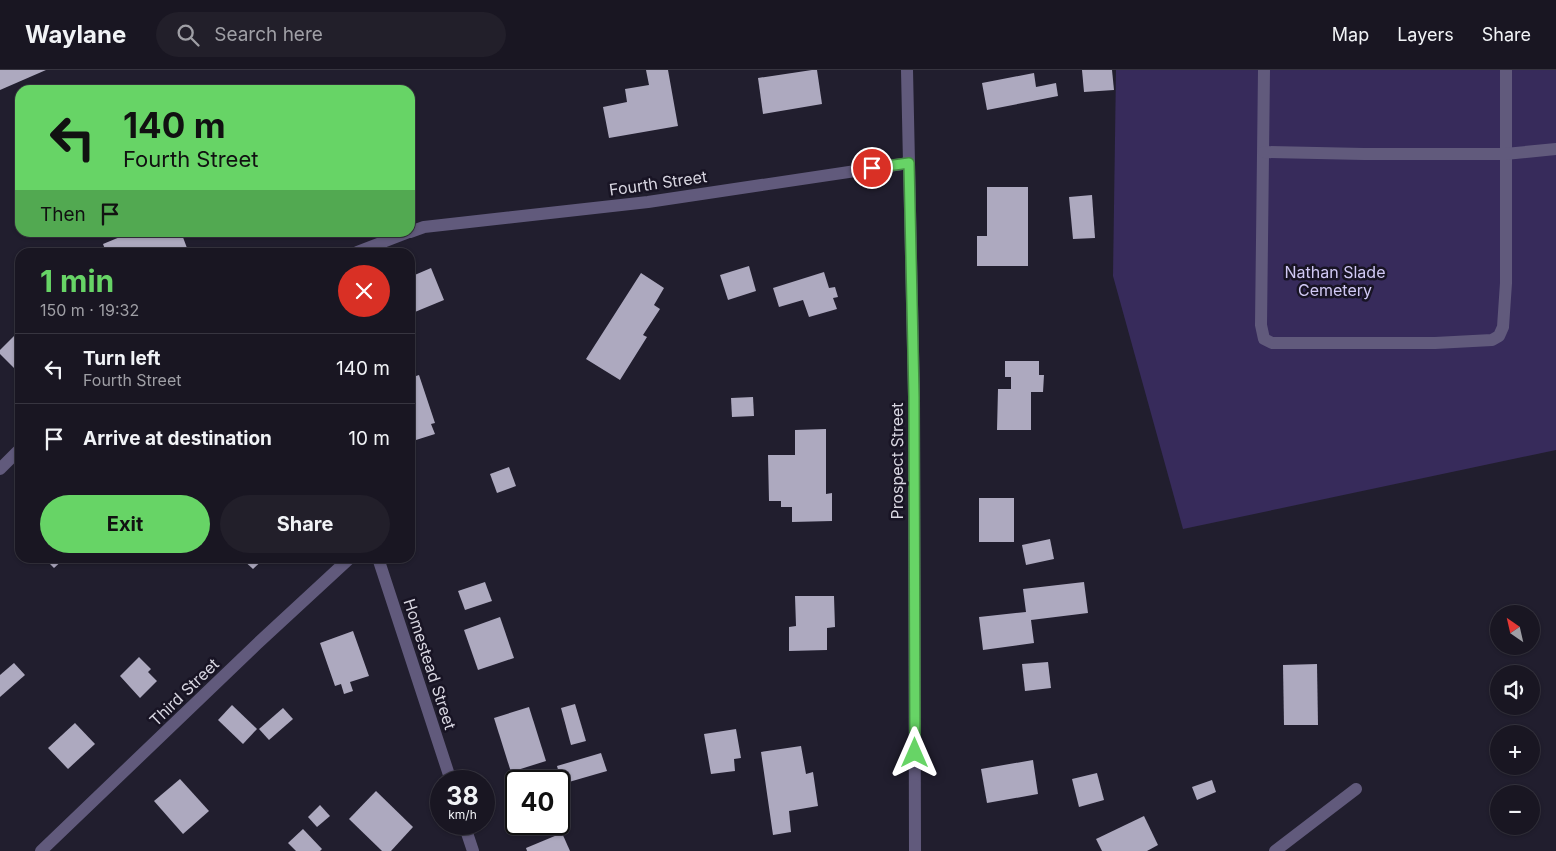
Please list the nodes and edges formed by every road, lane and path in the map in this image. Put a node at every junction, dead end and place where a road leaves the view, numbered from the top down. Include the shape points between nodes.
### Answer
1 (907, 70) edge
2 (1264, 70) edge
3 (1506, 70) edge
4 (1556, 149) edge
5 (1264, 152) junction
6 (1505, 154) junction
7 (909, 163) junction
8 (415, 230) edge
9 (396, 237) edge
10 (367, 248) edge
11 (15, 454) edge
12 (0, 468) edge
13 (345, 563) edge
14 (380, 563) edge
15 (447, 770) edge
16 (1356, 789) dead end
17 (468, 835) edge
18 (41, 851) edge
19 (473, 851) edge
20 (915, 851) edge
21 (1275, 851) edge

1 - 7 street, Prospect Street
2 - 5 street
3 - 6 street
4 - 6 street
5 - 6 street
5 - 6 street via 1261,325 1264,339 1272,344 1435,343 1492,340 1499,336 1503,327 1506,283
7 - 8 street, Fourth Street via 648,202
7 - 20 street, Prospect Street via 914,397
9 - 10 street, Fourth Street
11 - 12 street
13 - 18 street, Third Street
14 - 15 street, Homestead Street
16 - 21 street
17 - 19 street

